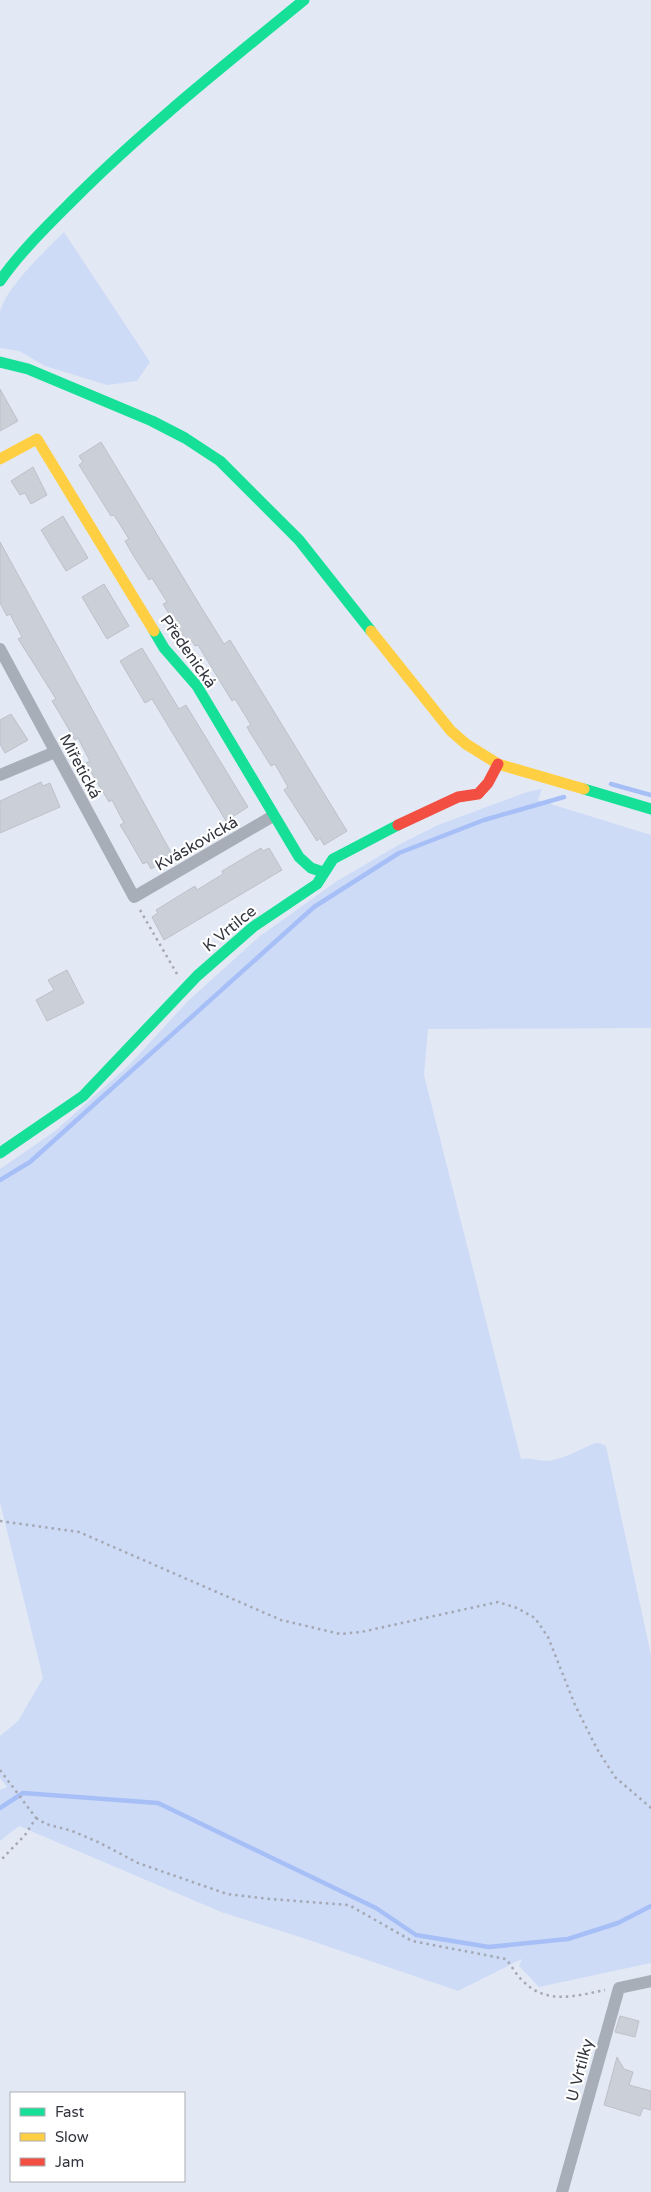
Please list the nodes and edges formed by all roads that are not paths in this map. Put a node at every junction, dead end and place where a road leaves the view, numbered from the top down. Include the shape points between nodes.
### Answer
1 (304, 0) edge
2 (0, 281) edge
3 (0, 362) edge
4 (0, 459) edge
5 (0, 649) edge
6 (55, 752) junction
7 (498, 764) junction
8 (0, 775) edge
9 (651, 809) edge
10 (273, 816) junction
11 (323, 872) junction
12 (134, 897) joint
13 (0, 1153) edge
14 (651, 1981) edge
15 (562, 2192) edge

1 - 2 street via 134,140 44,230
3 - 7 street via 28,369 152,421 220,461 299,540 451,731
4 - 10 street, Předenická via 38,439 164,648 196,686
5 - 6 street, Miřetická
6 - 8 street
6 - 12 street, Miřetická
7 - 9 street
7 - 11 street, K Vrtilce via 478,794 458,797 431,808 333,859
10 - 11 street, Předenická via 304,863
10 - 12 street, Kváskovická
11 - 13 street, K Vrtilce via 316,884 253,927 197,976 83,1096
14 - 15 street, U Vrtilky via 619,1988

